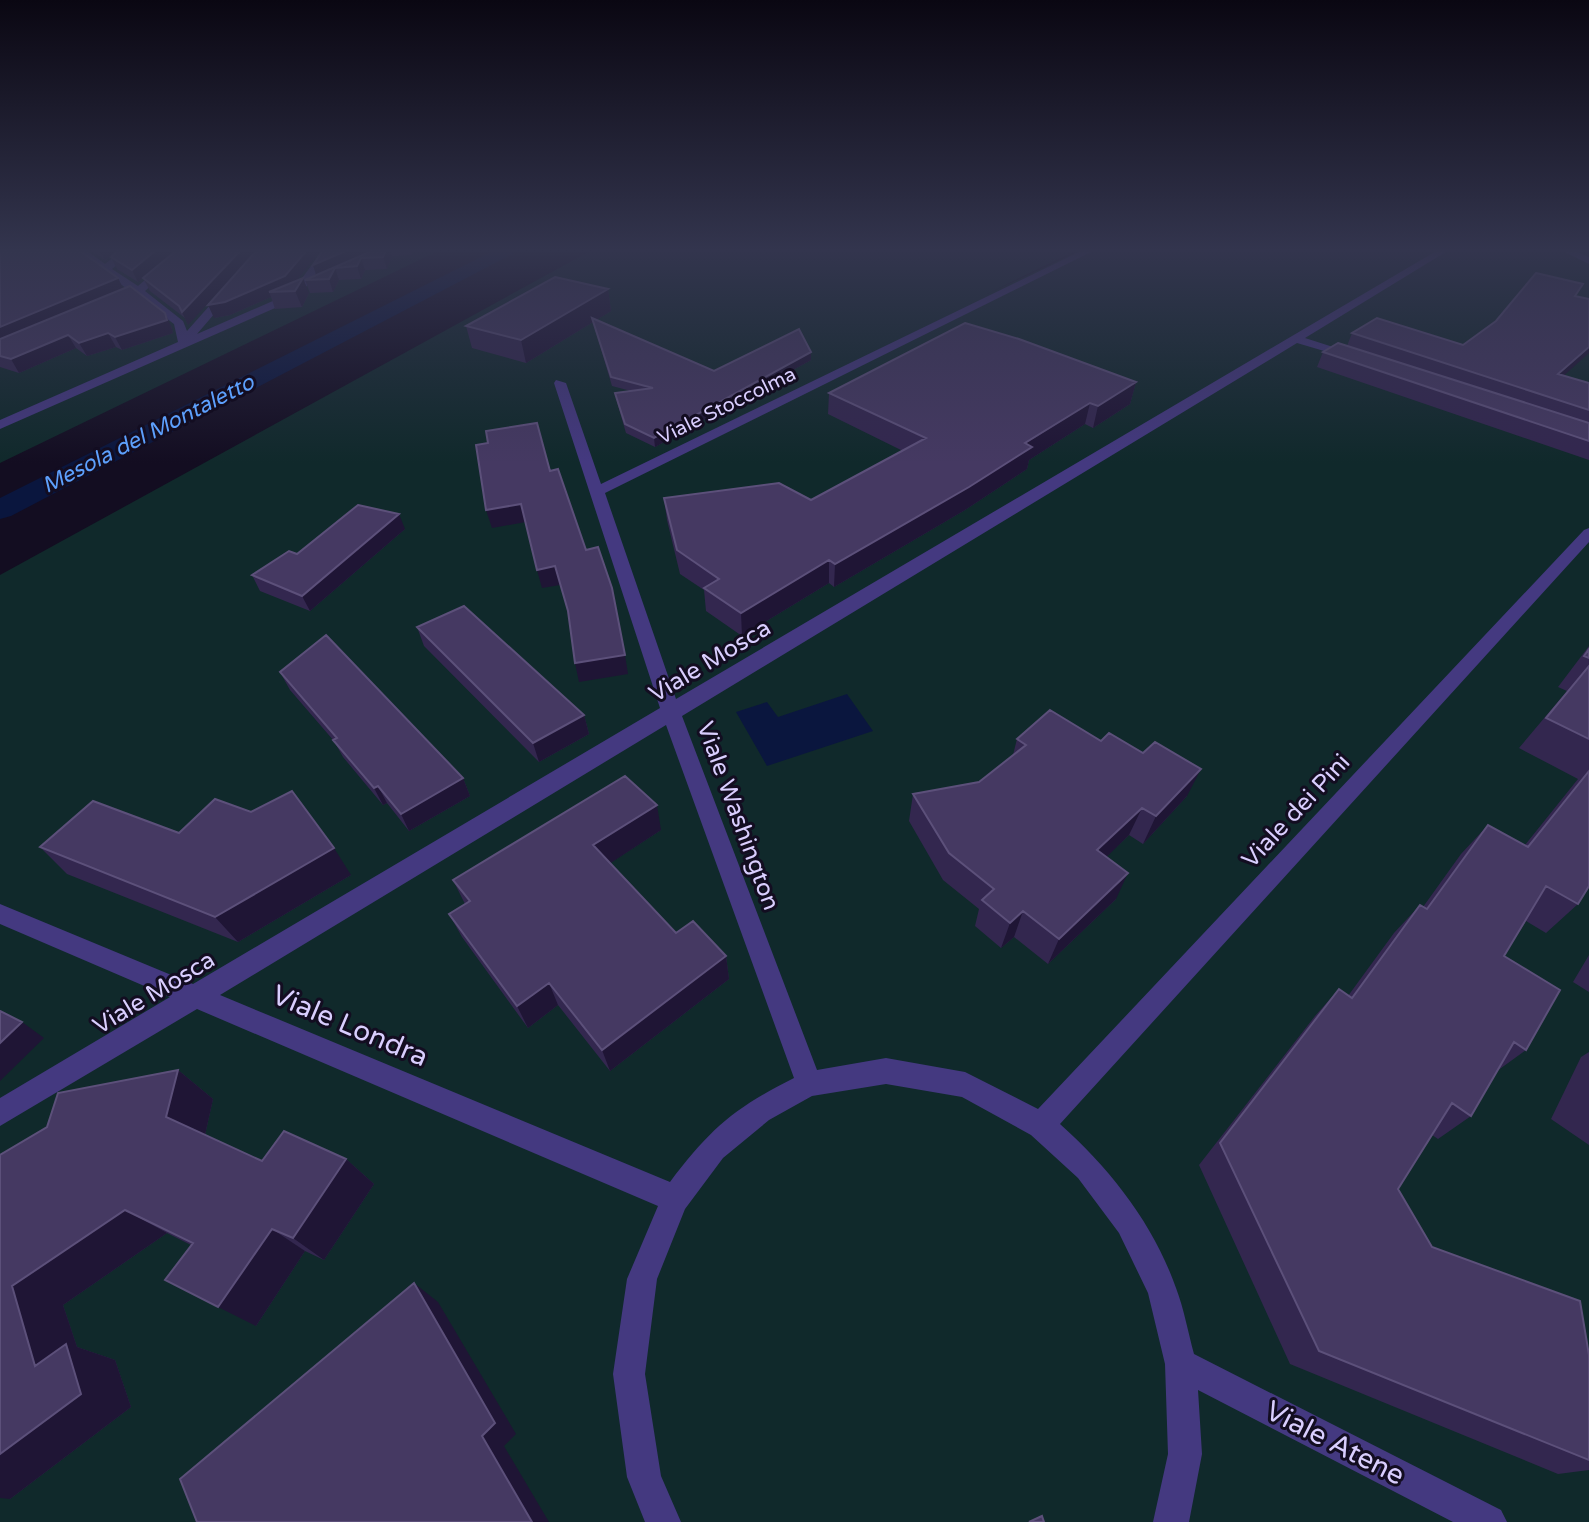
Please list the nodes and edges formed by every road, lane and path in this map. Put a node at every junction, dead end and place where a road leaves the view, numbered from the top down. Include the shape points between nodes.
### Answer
1 (176, 321) edge
2 (202, 321) edge
3 (234, 321) edge
4 (945, 321) edge
5 (1325, 321) edge
6 (1295, 339) junction
7 (184, 342) junction
8 (1369, 363) edge
9 (560, 383) dead end
10 (0, 425) edge
11 (598, 491) junction
12 (1589, 533) edge
13 (671, 712) junction
14 (0, 914) edge
15 (197, 995) junction
16 (809, 1084) junction
17 (0, 1113) edge
18 (1041, 1125) junction
19 (675, 1199) junction
20 (1181, 1364) junction
21 (663, 1522) edge
22 (1171, 1522) edge
23 (1489, 1522) edge

1 - 7 street
2 - 7 street
3 - 7 street
4 - 11 street, Viale Stoccolma
5 - 6 street, Viale Mosca
6 - 8 street
6 - 13 street, Viale Mosca
7 - 10 street
9 - 11 street, Viale Washington
11 - 13 street, Viale Washington
12 - 18 street, Viale dei Pini
13 - 15 street, Viale Mosca
13 - 16 street, Viale Washington
14 - 15 street, Viale Londra
15 - 17 street, Viale Mosca
15 - 19 street, Viale Londra
16 - 18 street via 886,1071 965,1085
16 - 19 street via 759,1110 713,1148
18 - 20 street via 1088,1168 1129,1223 1162,1290
19 - 21 street via 642,1279 629,1374 644,1477
20 - 22 street via 1185,1454
20 - 23 street, Viale Atene

